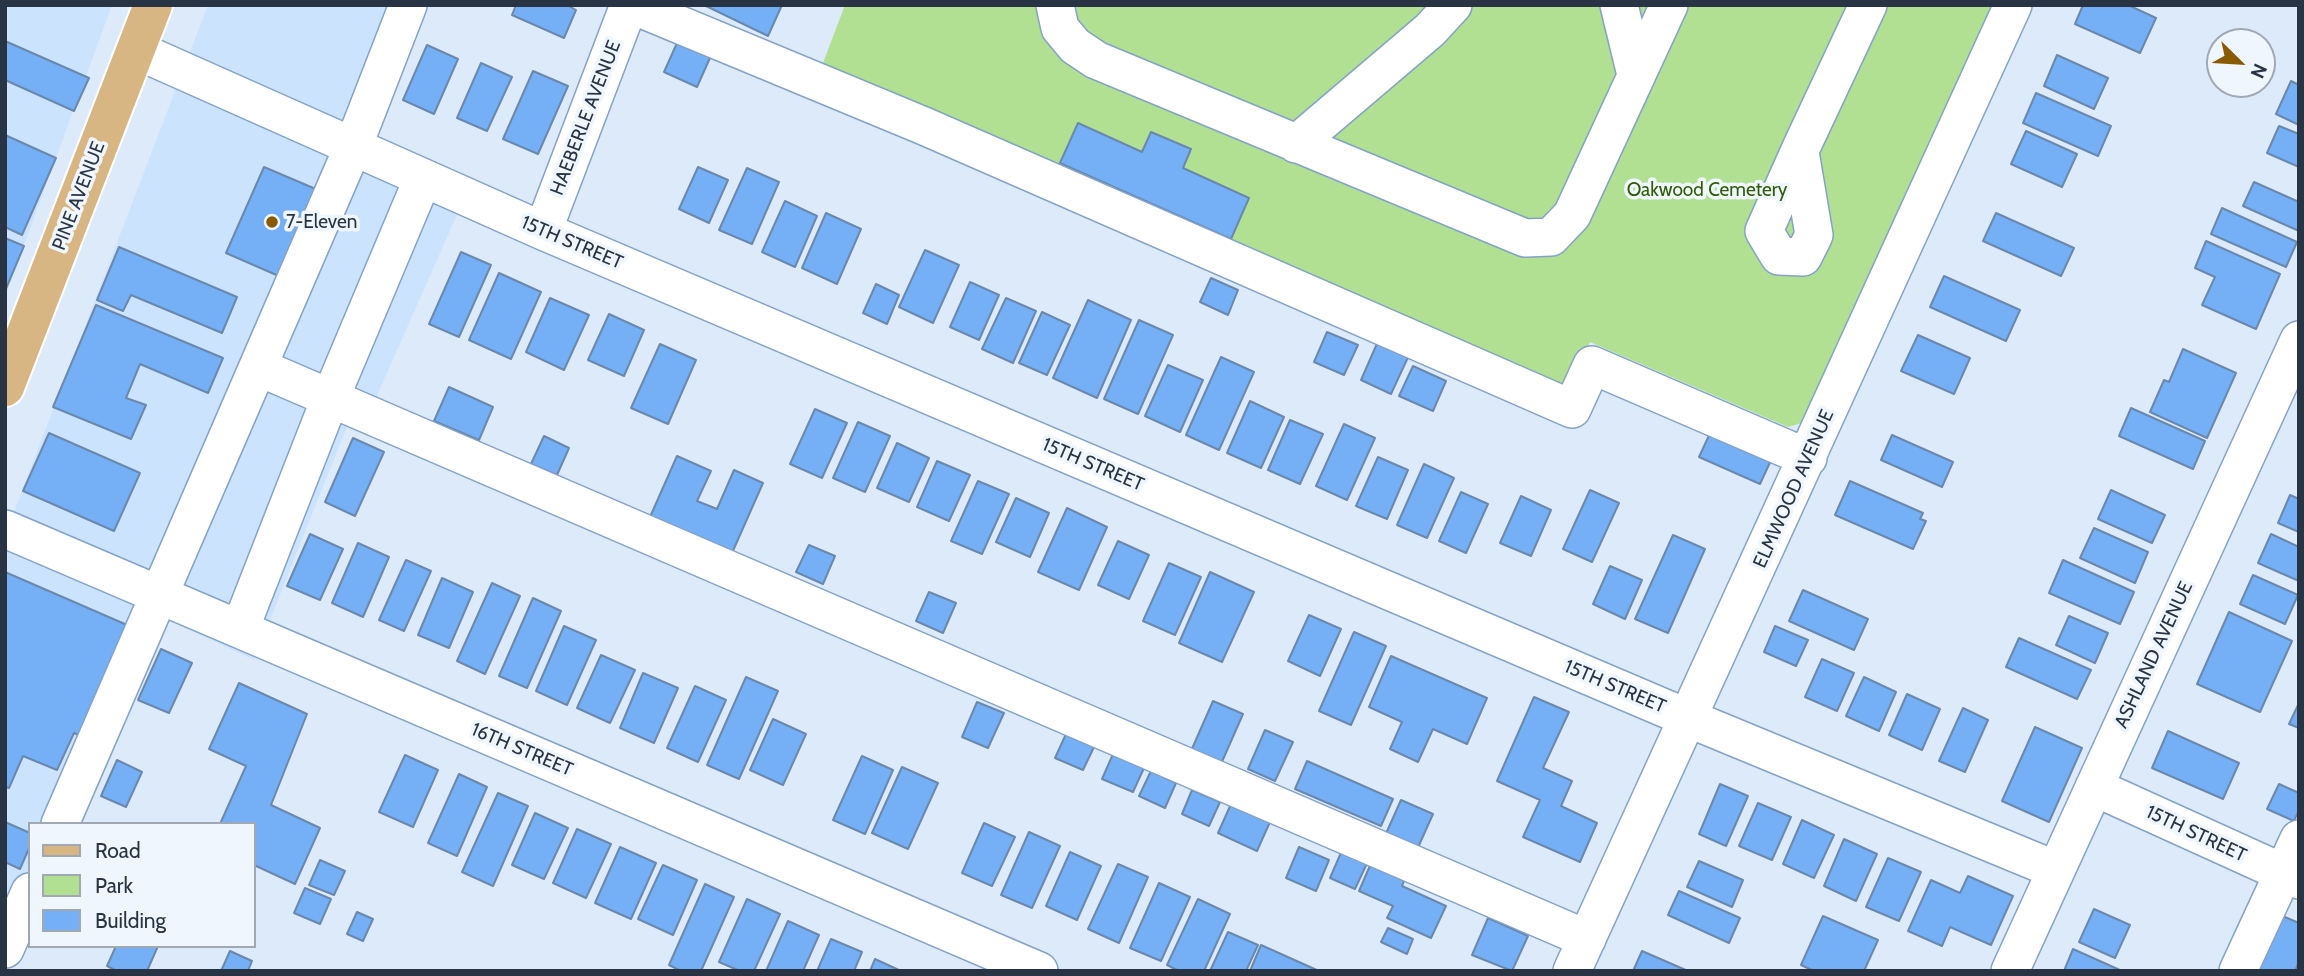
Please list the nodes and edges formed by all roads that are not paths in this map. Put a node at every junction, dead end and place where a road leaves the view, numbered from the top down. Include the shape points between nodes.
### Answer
1 (153, 5) edge
2 (408, 5) edge
3 (631, 5) edge
4 (1055, 5) edge
5 (1453, 5) edge
6 (1619, 5) edge
7 (1669, 5) edge
8 (1867, 5) edge
9 (2013, 5) edge
10 (136, 50) junction
11 (1636, 75) junction
12 (1296, 144) junction
13 (353, 147) junction
14 (1800, 152) dead end
15 (423, 177) junction
16 (543, 231) junction
17 (2299, 340) edge
18 (258, 367) junction
19 (5, 387) edge
20 (330, 400) junction
21 (1808, 458) junction
22 (5, 528) edge
23 (159, 594) junction
24 (240, 629) junction
25 (1689, 719) junction
26 (2094, 787) junction
27 (61, 822) edge
28 (2299, 839) edge
29 (2056, 870) junction
30 (2291, 877) edge
31 (28, 897) edge
32 (5, 949) edge
33 (1580, 955) edge
34 (1039, 971) edge
35 (2010, 971) edge
36 (2238, 971) edge

1 - 10 main road, PINE AVENUE
2 - 13 street
3 - 16 street, HAEBERLE AVENUE
3 - 21 street via 912,121 1572,409 1592,365
4 - 12 street via 1060,28 1096,60
5 - 12 street
6 - 11 street
7 - 11 street
8 - 14 street
9 - 21 street, ELMWOOD AVENUE
10 - 13 street, 15TH STREET
10 - 19 main road, PINE AVENUE
11 - 12 street via 1572,215 1551,237 1511,234
13 - 15 street, 15TH STREET
13 - 18 street
15 - 16 street, 15TH STREET
15 - 20 street
16 - 25 street, 15TH STREET
17 - 26 street, ASHLAND AVENUE
18 - 20 street
18 - 23 street
20 - 24 street
20 - 33 street
21 - 25 street, ELMWOOD AVENUE
22 - 23 street, 16TH STREET
23 - 24 street, 16TH STREET
23 - 27 street
24 - 34 street, 16TH STREET
25 - 29 street, 15TH STREET
25 - 33 street, ELMWOOD AVENUE
26 - 29 street, ASHLAND AVENUE
26 - 30 street, 15TH STREET
28 - 30 street
29 - 35 street, ASHLAND AVENUE
30 - 36 street
31 - 32 street

